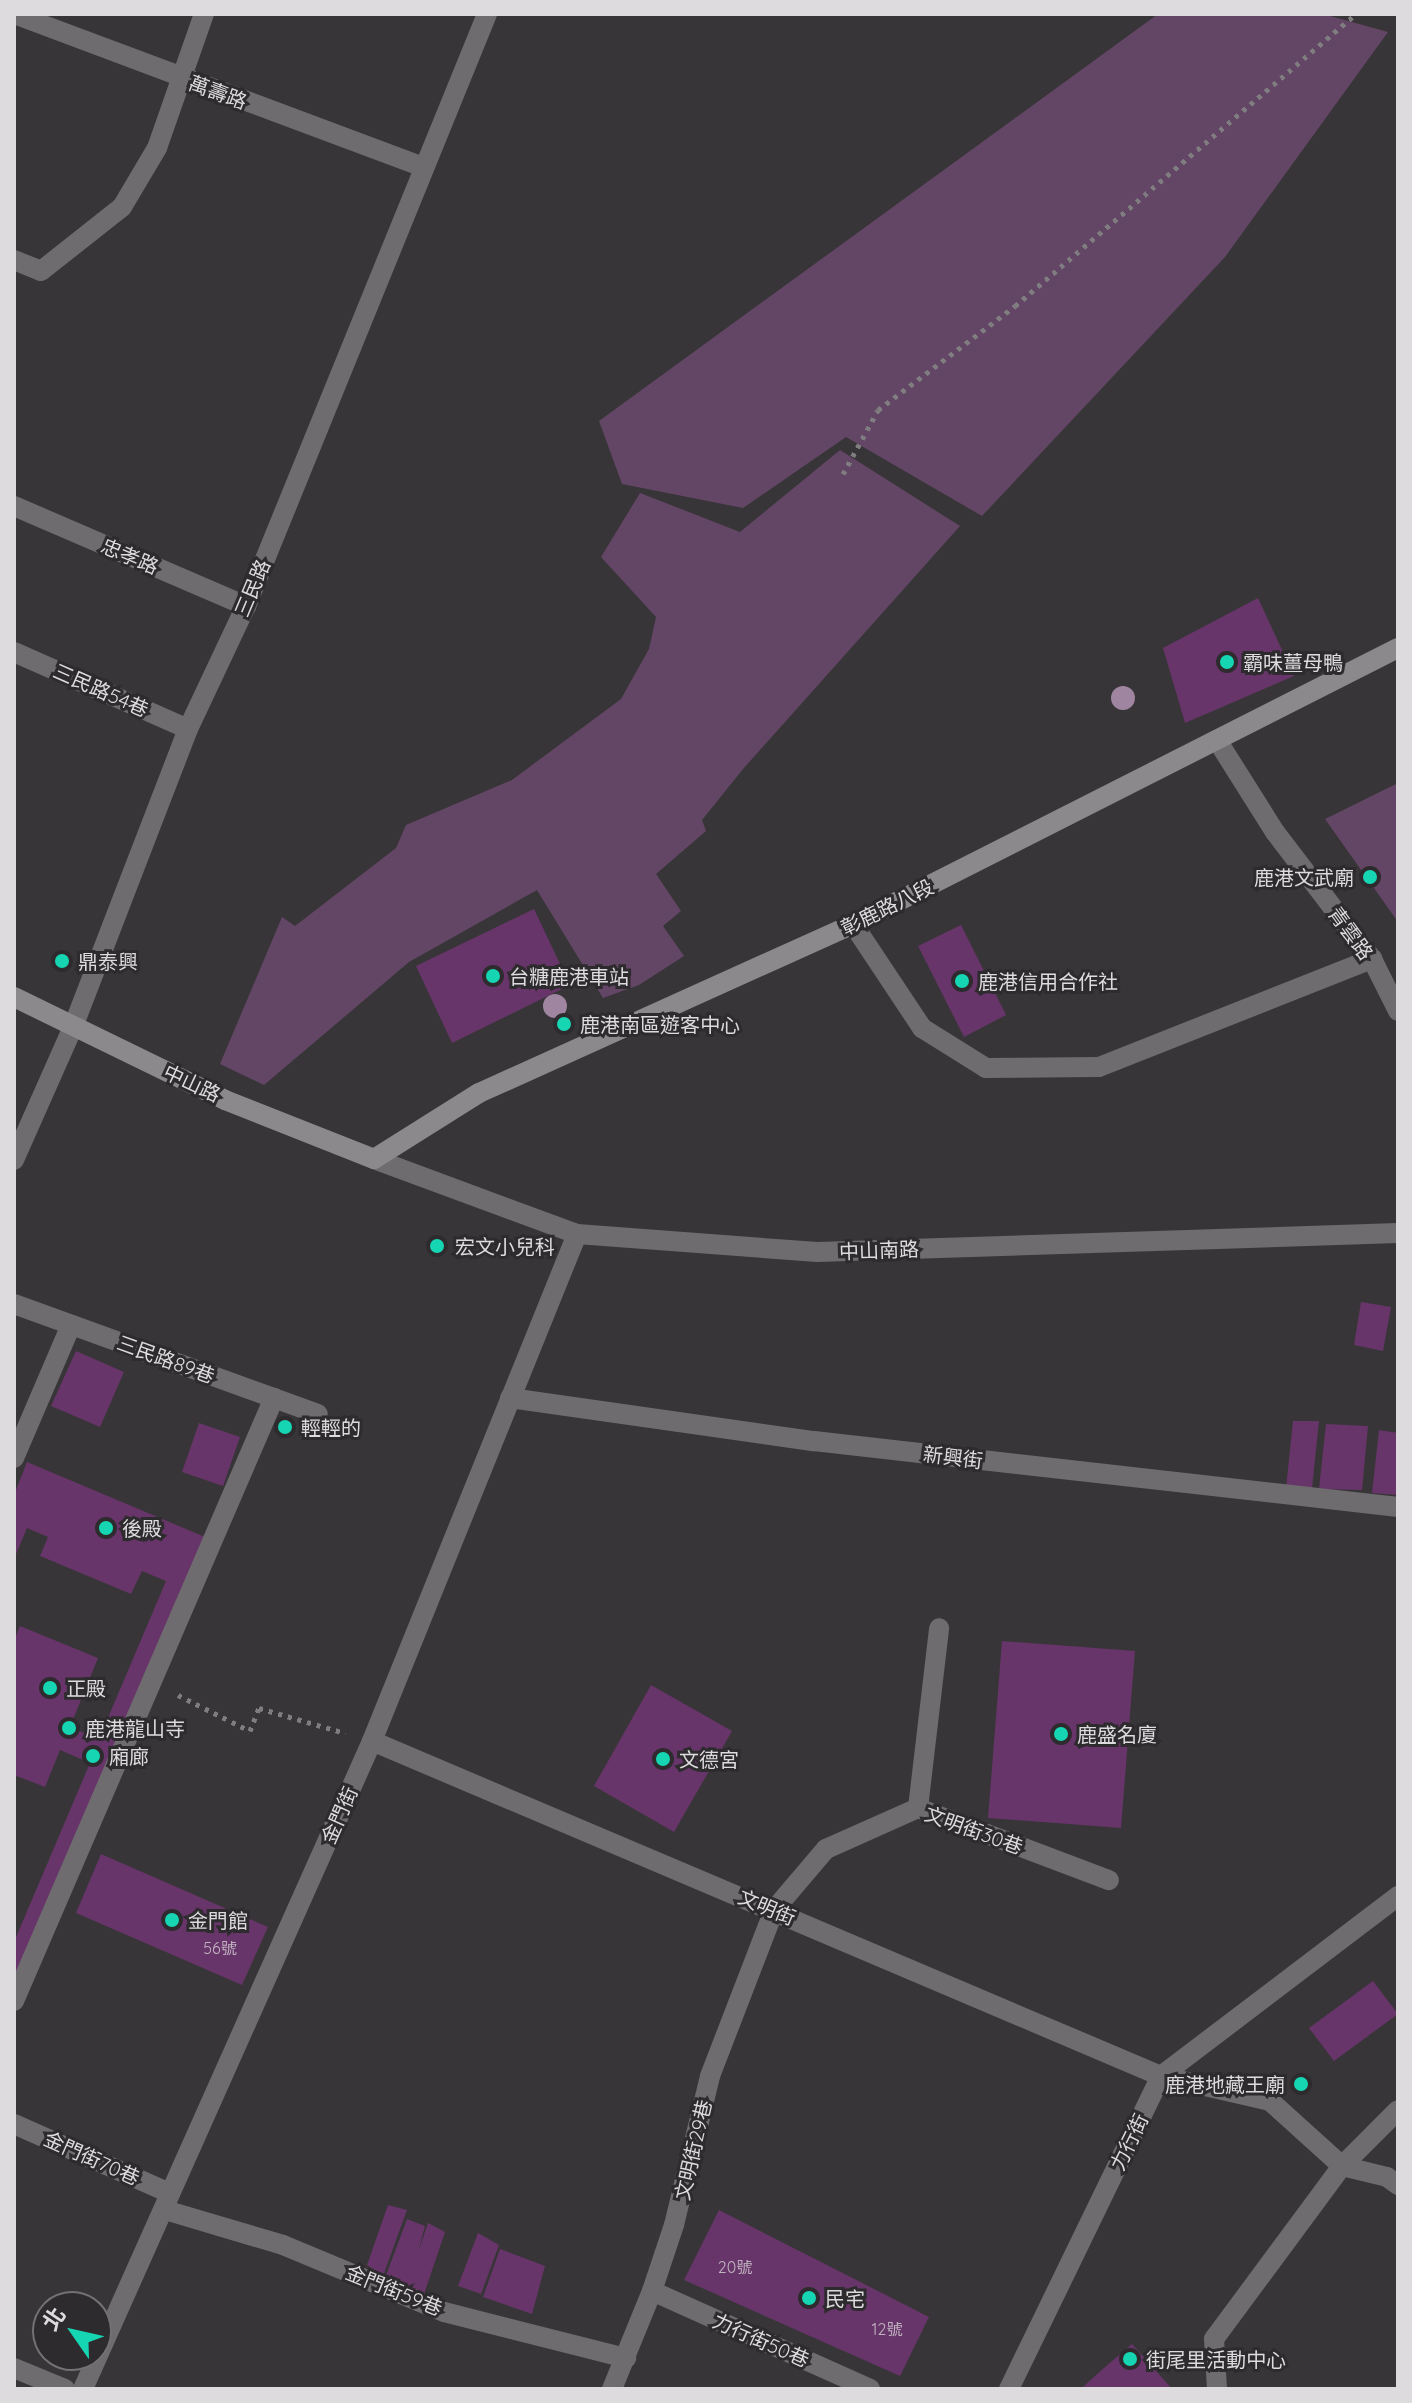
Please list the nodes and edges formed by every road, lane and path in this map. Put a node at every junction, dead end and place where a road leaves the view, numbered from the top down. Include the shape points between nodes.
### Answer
1 (14, 14) edge
2 (204, 14) edge
3 (487, 14) edge
4 (1356, 14) edge
5 (179, 78) junction
6 (424, 167) junction
7 (14, 260) edge
8 (843, 474) dead end
9 (14, 506) edge
10 (246, 606) junction
11 (1398, 648) edge
12 (14, 652) edge
13 (188, 729) junction
14 (1217, 740) junction
15 (853, 924) junction
16 (1372, 959) junction
17 (14, 997) edge
18 (1398, 1011) edge
19 (73, 1027) junction
20 (374, 1159) junction
21 (14, 1160) edge
22 (1398, 1233) edge
23 (577, 1234) junction
24 (14, 1304) edge
25 (71, 1325) junction
26 (274, 1398) junction
27 (510, 1398) junction
28 (318, 1414) dead end
29 (14, 1458) edge
30 (1398, 1507) edge
31 (939, 1628) dead end
32 (152, 1682) junction
33 (372, 1741) junction
34 (918, 1808) junction
35 (1109, 1880) dead end
36 (1398, 1896) edge
37 (774, 1910) junction
38 (14, 2001) edge
39 (1161, 2076) junction
40 (1398, 2110) edge
41 (14, 2124) edge
42 (1342, 2166) junction
43 (1398, 2185) edge
44 (168, 2202) junction
45 (652, 2291) junction
46 (626, 2358) junction
47 (14, 2368) edge
48 (65, 2389) edge
49 (83, 2389) edge
50 (612, 2389) edge
51 (870, 2389) edge
52 (1009, 2389) edge
53 (1217, 2389) edge

1 - 5 street, 萬壽路
2 - 5 street
3 - 6 street, 三民路
4 - 8 path via 1015,306 878,410
5 - 6 street, 萬壽路
5 - 7 street via 157,148 122,207 41,271
6 - 10 street, 三民路
9 - 10 street, 忠孝路
10 - 13 street, 三民路
11 - 14 street, 彰鹿路八段
12 - 13 street, 三民路54巷
13 - 19 street, 三民路
14 - 15 street, 彰鹿路八段
14 - 16 street, 青雲路 via 1275,832
15 - 16 street via 922,1028 986,1068 1099,1067
15 - 20 street, 彰鹿路八段 via 479,1093
16 - 18 street, 青雲路
17 - 19 street, 中山路
19 - 20 street, 中山路 via 225,1100
19 - 21 street, 三民路
20 - 23 street, 中山南路
22 - 23 street, 中山南路 via 817,1252
23 - 27 street, 金門街
24 - 25 street, 三民路89巷
25 - 26 street, 三民路89巷
25 - 29 street
26 - 28 street, 三民路89巷
26 - 32 street
27 - 30 street, 新興街 via 814,1441
27 - 33 street, 金門街
31 - 34 street
32 - 33 path via 250,1731 259,1708
32 - 38 street
33 - 37 street, 文明街
33 - 44 street, 金門街
34 - 35 street, 文明街30巷
34 - 37 street, 文明街30巷 via 826,1849
36 - 39 street, 力行街
37 - 39 street, 文明街
37 - 45 street, 文明街29巷 via 710,2076 674,2225
39 - 42 street, 文明街 via 1270,2101
39 - 52 street, 力行街
40 - 42 street
41 - 44 street, 金門街70巷
42 - 43 street via 1387,2177
42 - 53 street via 1214,2339
44 - 46 street, 金門街59巷 via 444,2312
44 - 49 street, 金門街
45 - 46 street, 文明街29巷
45 - 51 street, 力行街50巷
46 - 50 street, 文明街29巷
47 - 48 street

